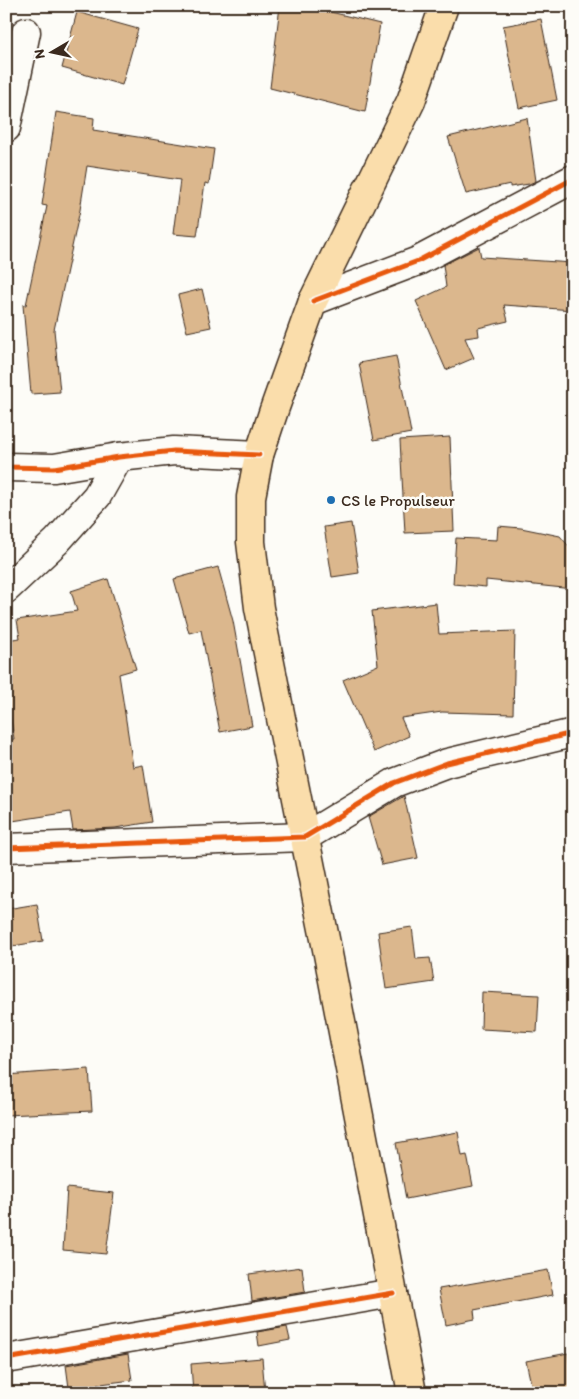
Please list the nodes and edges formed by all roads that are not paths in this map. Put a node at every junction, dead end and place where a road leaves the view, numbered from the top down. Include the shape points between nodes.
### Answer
1 (444, 6) edge
2 (26, 32) dead end
3 (6, 128) edge
4 (573, 179) edge
5 (313, 301) junction
6 (260, 456) junction
7 (119, 457) junction
8 (6, 467) edge
9 (6, 589) edge
10 (573, 733) edge
11 (305, 837) junction
12 (6, 848) edge
13 (393, 1292) junction
14 (6, 1359) edge
15 (412, 1393) edge

1 - 5 main road via 411,101
2 - 3 street
4 - 5 street via 418,261
5 - 6 main road
6 - 7 street via 174,451
6 - 11 main road via 251,497 251,542 259,608
7 - 8 street via 54,468
7 - 9 street via 96,496 57,541
10 - 11 street via 447,763 394,783
11 - 12 street
11 - 13 main road
13 - 14 street
13 - 15 main road

